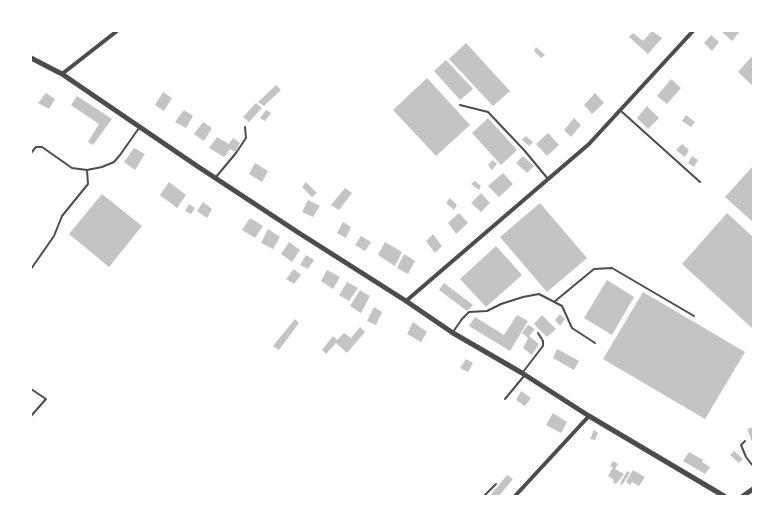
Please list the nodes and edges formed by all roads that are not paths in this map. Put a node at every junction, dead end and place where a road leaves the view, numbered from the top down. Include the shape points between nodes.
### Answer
1 (117, 31) edge
2 (693, 31) edge
3 (31, 58) edge
4 (62, 74) junction
5 (460, 105) dead end
6 (620, 110) junction
7 (140, 127) junction
8 (245, 127) dead end
9 (31, 153) edge
10 (87, 170) junction
11 (215, 178) junction
12 (548, 179) junction
13 (700, 182) dead end
14 (31, 269) edge
15 (406, 301) junction
16 (554, 302) junction
17 (694, 316) dead end
18 (453, 333) junction
19 (538, 334) dead end
20 (595, 343) dead end
21 (524, 374) junction
22 (31, 389) edge
23 (506, 399) dead end
24 (31, 416) edge
25 (589, 416) junction
26 (745, 441) dead end
27 (753, 466) edge
28 (496, 484) dead end
29 (753, 489) edge
30 (517, 495) edge
31 (484, 496) edge
32 (724, 496) edge
33 (743, 496) edge

1 - 4 street
2 - 6 street
3 - 4 street
4 - 7 street
5 - 12 lane via 488,112
6 - 12 street via 589,144
6 - 13 lane
7 - 10 lane via 114,162
7 - 11 street
8 - 11 lane via 246,138
9 - 10 lane via 36,147 42,147 72,168
10 - 14 lane via 88,184 62,216 54,236
11 - 15 street
12 - 15 street
15 - 18 street
16 - 17 lane via 594,269 612,268
16 - 18 lane via 539,294 501,304 487,311 469,312
16 - 20 lane via 562,306 572,328
18 - 21 street
19 - 21 lane via 543,346
21 - 23 lane
21 - 25 street
22 - 24 lane via 46,399
25 - 30 street
25 - 32 street
26 - 27 lane via 741,446
28 - 31 lane
29 - 33 street

